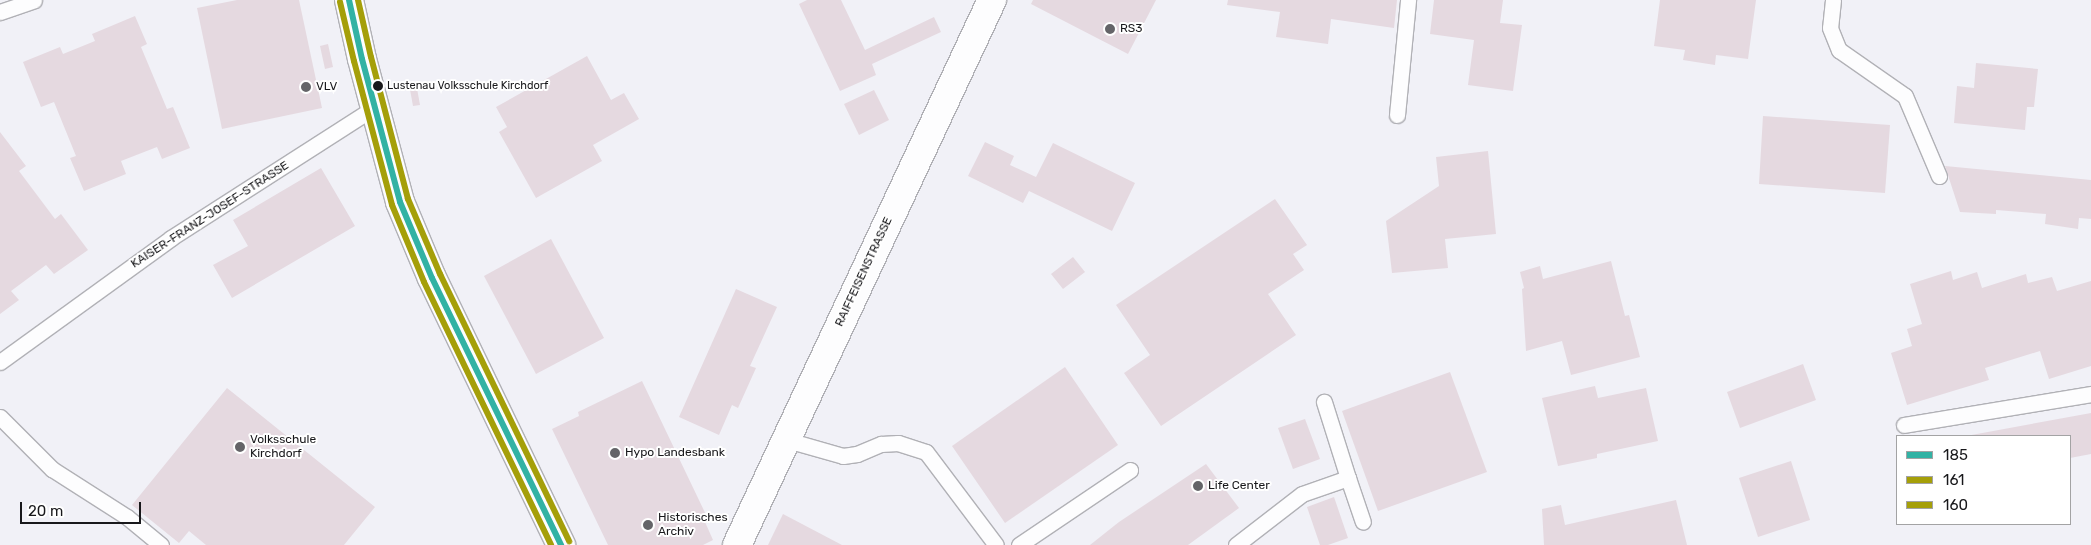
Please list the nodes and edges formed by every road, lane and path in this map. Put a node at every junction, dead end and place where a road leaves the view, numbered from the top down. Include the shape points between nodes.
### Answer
1 (34, 0) edge
2 (349, 0) edge
3 (992, 0) edge
4 (1408, 0) edge
5 (1833, 0) edge
6 (0, 12) edge
7 (374, 107) junction
8 (1397, 115) dead end
9 (1939, 176) dead end
10 (0, 362) edge
11 (2091, 394) edge
12 (1324, 402) dead end
13 (0, 417) edge
14 (1904, 425) dead end
15 (787, 440) junction
16 (1130, 470) dead end
17 (1348, 478) junction
18 (1364, 522) dead end
19 (161, 545) edge
20 (561, 545) edge
21 (738, 545) edge
22 (996, 545) edge
23 (1019, 545) edge
24 (1236, 545) edge

1 - 6 lane
2 - 7 street
3 - 15 street, RAIFFEISENSTRASSE
4 - 8 lane
5 - 9 lane via 1830,28 1839,50 1905,96
7 - 10 lane, KAISER-FRANZ-JOSEF-STRASSE via 171,238
7 - 20 street via 400,202 415,240
11 - 14 lane
12 - 17 lane
13 - 19 lane via 52,469 127,517
15 - 21 street, RAIFFEISENSTRASSE
15 - 22 lane via 843,456 881,444 898,443 926,452
16 - 23 lane
17 - 18 lane
17 - 24 lane via 1302,494

